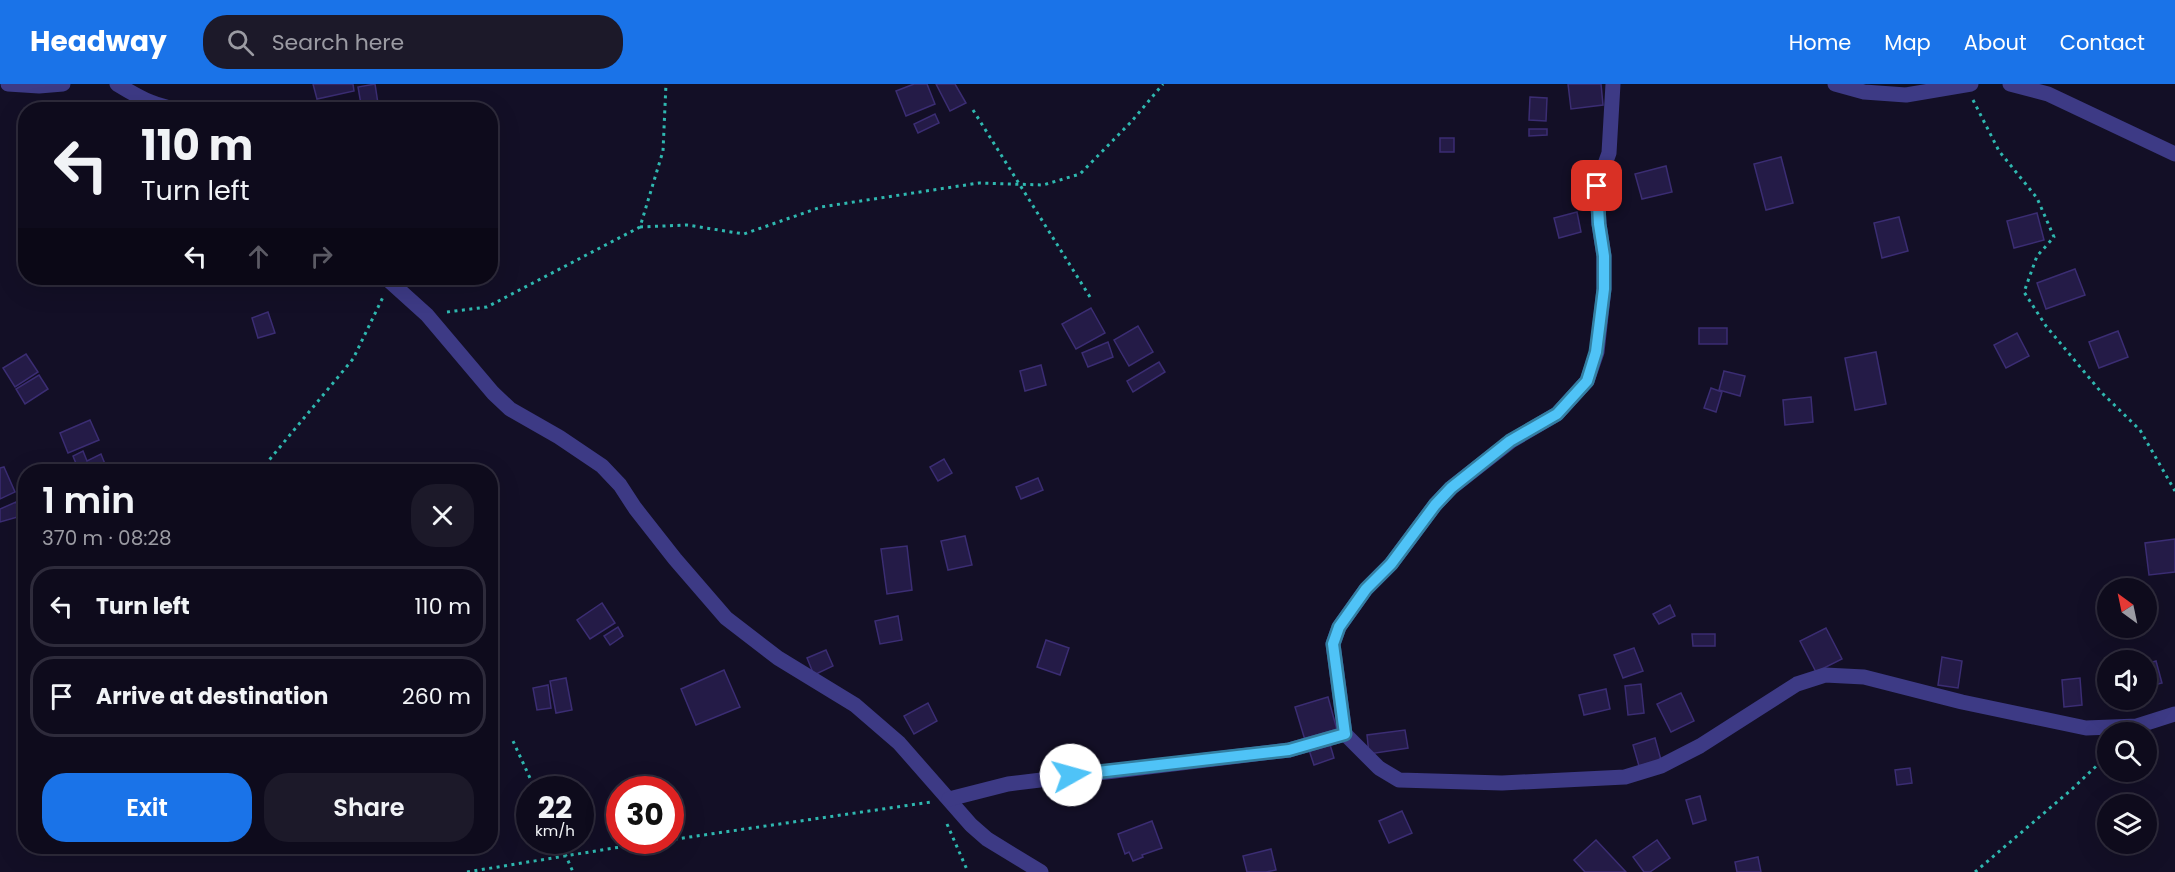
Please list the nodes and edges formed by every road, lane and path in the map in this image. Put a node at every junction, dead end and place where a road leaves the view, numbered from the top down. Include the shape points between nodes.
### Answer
1 (8, 84) edge
2 (63, 84) edge
3 (117, 84) edge
4 (666, 84) edge
5 (1163, 84) edge
6 (1613, 84) edge
7 (1835, 84) edge
8 (2010, 84) edge
9 (1968, 85) edge
10 (150, 102) edge
11 (973, 110) dead end
12 (2175, 154) edge
13 (1019, 184) junction
14 (640, 227) junction
15 (386, 285) edge
16 (394, 285) edge
17 (1090, 297) dead end
18 (427, 315) junction
19 (266, 464) edge
20 (2175, 492) edge
21 (2175, 714) edge
22 (1345, 734) junction
23 (513, 741) dead end
24 (2097, 765) edge
25 (529, 776) edge
26 (948, 799) junction
27 (946, 821) dead end
28 (567, 856) junction
29 (467, 872) edge
30 (573, 872) edge
31 (968, 872) edge
32 (1041, 872) edge
33 (1975, 872) edge

1 - 2 street
3 - 10 street
4 - 14 path via 663,151
5 - 13 path via 1080,174 1043,185
6 - 22 street via 1609,153 1597,186 1604,289 1596,352 1587,381 1557,414 1510,441 1451,488 1339,627 1333,644
7 - 9 street via 1864,92 1906,95
8 - 12 street via 2048,94
9 - 20 path via 1999,151 2037,198 2054,237 2037,256 2024,292 2046,326 2101,392 2140,430
11 - 13 path
13 - 14 path via 979,183 821,207 744,234 687,225
13 - 17 path
14 - 18 path via 487,307
15 - 19 path via 353,359
16 - 18 street
18 - 26 street via 510,409 602,466 726,618 778,658 855,705 898,743
21 - 22 street via 2138,726 2086,728 1864,676 1825,675 1797,684 1701,746 1661,766 1625,777 1502,783 1399,780 1379,768
22 - 26 street via 1289,750 1018,782
23 - 25 path
24 - 33 path
26 - 28 path
26 - 32 street via 987,838
27 - 31 path
28 - 29 path
28 - 30 path

